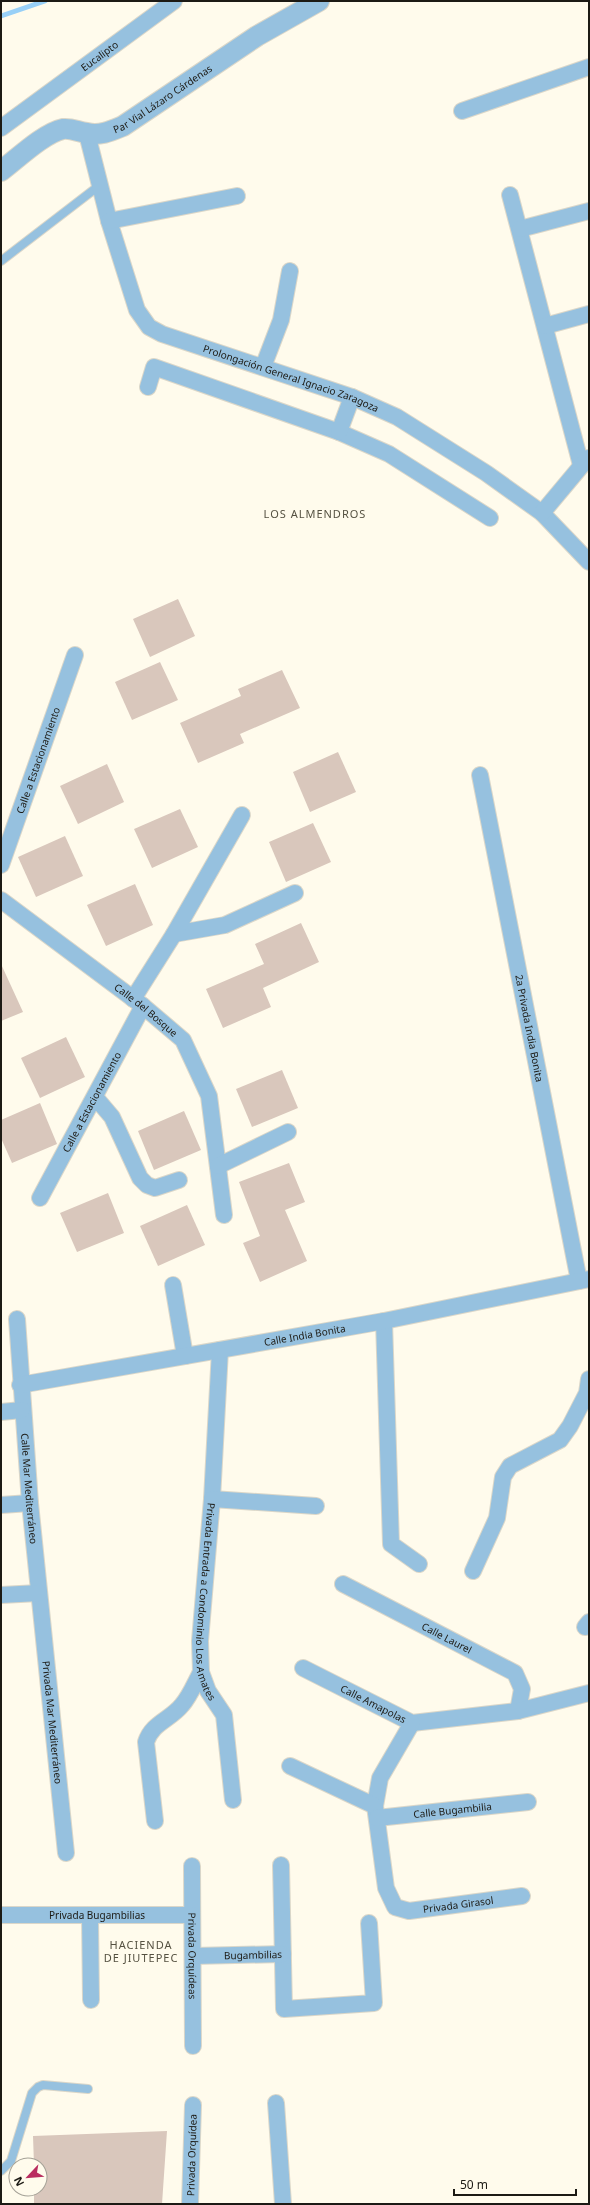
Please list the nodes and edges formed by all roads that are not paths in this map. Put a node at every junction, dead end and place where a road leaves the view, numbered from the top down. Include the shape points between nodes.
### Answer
1 (174, 1) edge
2 (319, 1) edge
3 (589, 67) edge
4 (462, 112) dead end
5 (1, 128) edge
6 (88, 134) junction
7 (1, 172) edge
8 (100, 185) junction
9 (510, 195) dead end
10 (237, 196) dead end
11 (589, 210) edge
12 (109, 221) junction
13 (520, 229) junction
14 (1, 260) edge
15 (290, 271) dead end
16 (589, 314) edge
17 (545, 326) junction
18 (263, 368) junction
19 (148, 386) dead end
20 (352, 397) junction
21 (339, 432) junction
22 (585, 461) edge
23 (542, 513) junction
24 (490, 518) dead end
25 (589, 562) edge
26 (75, 655) dead end
27 (480, 775) dead end
28 (242, 815) dead end
29 (1, 865) edge
30 (295, 893) dead end
31 (1, 900) edge
32 (174, 934) junction
33 (138, 1002) junction
34 (95, 1097) junction
35 (288, 1132) dead end
36 (218, 1166) junction
37 (179, 1180) dead end
38 (40, 1198) dead end
39 (224, 1215) dead end
40 (584, 1280) edge
41 (173, 1285) dead end
42 (17, 1319) dead end
43 (384, 1321) junction
44 (220, 1350) junction
45 (185, 1356) junction
46 (20, 1385) junction
47 (588, 1388) edge
48 (22, 1410) junction
49 (1, 1412) edge
50 (212, 1499) junction
51 (30, 1503) junction
52 (1, 1505) edge
53 (316, 1506) dead end
54 (419, 1564) dead end
55 (473, 1571) dead end
56 (343, 1584) dead end
57 (39, 1592) junction
58 (1, 1595) edge
59 (304, 1668) dead end
60 (201, 1672) junction
61 (589, 1693) edge
62 (518, 1711) junction
63 (412, 1723) junction
64 (290, 1766) dead end
65 (233, 1800) dead end
66 (528, 1802) dead end
67 (376, 1812) junction
68 (155, 1821) dead end
69 (66, 1853) dead end
70 (280, 1865) dead end
71 (192, 1866) dead end
72 (522, 1896) dead end
73 (1, 1914) edge
74 (90, 1915) junction
75 (192, 1915) junction
76 (369, 1923) dead end
77 (283, 1954) junction
78 (193, 1956) junction
79 (91, 2000) dead end
80 (193, 2046) dead end
81 (88, 2088) dead end
82 (276, 2103) dead end
83 (193, 2105) dead end
84 (1, 2171) edge
85 (190, 2204) edge
86 (283, 2204) edge

1 - 5 street, Eucalipto
2 - 6 street, Par Vial Lázaro Cárdenas via 257,36 123,126 103,134
3 - 4 street
6 - 7 street, Par Vial Lázaro Cárdenas via 73,129 50,134
6 - 8 street, Prolongación General Ignacio Zaragoza
8 - 12 street, Prolongación General Ignacio Zaragoza
8 - 14 lane
9 - 13 street
10 - 12 street
11 - 13 street
12 - 18 street, Prolongación General Ignacio Zaragoza via 137,310 149,327 162,334
13 - 17 street
15 - 18 street via 281,320
16 - 17 street
17 - 22 street
18 - 20 street, Prolongación General Ignacio Zaragoza
19 - 21 street via 154,367
20 - 21 street
20 - 23 street, Prolongación General Ignacio Zaragoza via 397,417 486,473
21 - 24 street via 389,454
22 - 23 street
23 - 25 street, Prolongación General Ignacio Zaragoza
26 - 29 street, Calle a Estacionamiento
27 - 40 street, 2a Privada India Bonita
28 - 32 street, Calle a Estacionamiento
30 - 32 street via 225,925
31 - 33 street, Calle del Bosque
32 - 33 street, Calle a Estacionamiento
33 - 34 street, Calle a Estacionamiento
33 - 36 street, Calle del Bosque via 183,1040 209,1096
34 - 37 street via 112,1117 140,1178 155,1188
34 - 38 street, Calle a Estacionamiento
35 - 36 street
36 - 39 street, Calle del Bosque
40 - 43 street, Calle India Bonita
41 - 45 street
42 - 46 street
43 - 44 street, Calle India Bonita
43 - 54 street via 391,1544
44 - 45 street, Calle India Bonita
44 - 50 street, Privada Entrada a Condominio Los Amates
45 - 46 street, Calle India Bonita
46 - 48 street, Calle Mar Mediterráneo
47 - 55 street via 570,1426 560,1440 510,1466 503,1477 496,1518
48 - 49 street
48 - 51 street, Calle Mar Mediterráneo
50 - 53 street
50 - 60 street, Privada Entrada a Condominio Los Amates via 200,1641
51 - 52 street
51 - 57 street, Calle Mar Mediterráneo
56 - 62 street, Calle Laurel via 515,1673 522,1689
57 - 58 street
57 - 69 street, Privada Mar Mediterráneo
59 - 63 street, Calle Amapolas
60 - 65 street, Privada Entrada a Condominio Los Amates via 208,1691 224,1715
60 - 68 street via 183,1704 172,1716 150,1731 146,1742
61 - 62 street, Calle Amapolas
62 - 63 street, Calle Amapolas
63 - 67 street via 380,1778
64 - 67 street
66 - 67 street, Calle Bugambilia
67 - 72 street, Privada Girasol via 386,1888 395,1907 409,1911
70 - 77 street
71 - 75 street, Privada Orquídeas
73 - 74 street, Privada Bugambilias
74 - 75 street, Privada Bugambilias
74 - 79 street
75 - 78 street, Privada Orquídeas
76 - 77 street, Bugambilias via 374,2003 284,2009
77 - 78 street, Bugambilias
78 - 80 street, Privada Orquídeas
81 - 84 lane via 44,2085 38,2087 32,2093 11,2161
82 - 86 street
83 - 85 street, Privada Orquídea

